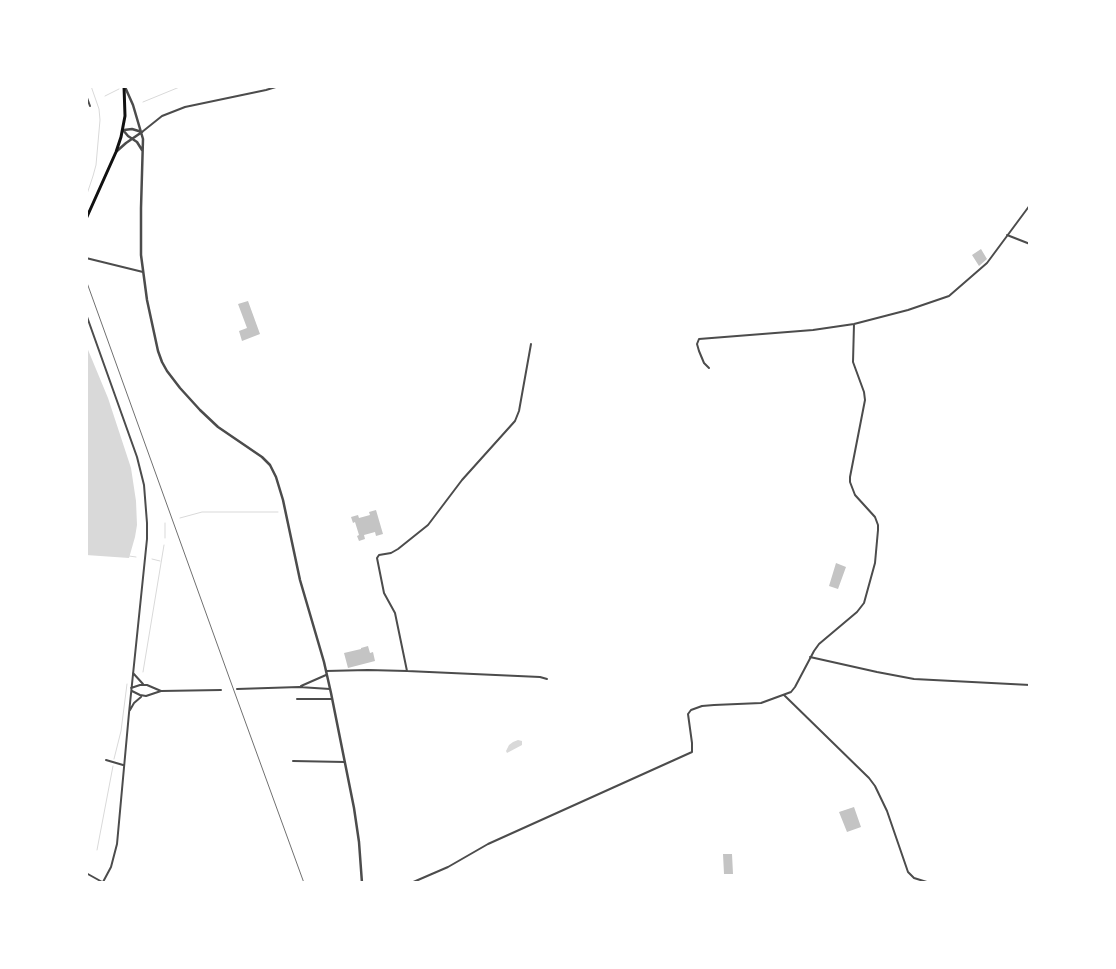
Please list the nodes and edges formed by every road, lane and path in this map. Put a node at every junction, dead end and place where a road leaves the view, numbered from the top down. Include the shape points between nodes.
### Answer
1 (124, 86) edge
2 (278, 86) edge
3 (86, 96) edge
4 (90, 106) dead end
5 (123, 130) junction
6 (142, 132) junction
7 (132, 139) junction
8 (143, 151) junction
9 (116, 152) junction
10 (1030, 205) edge
11 (86, 219) edge
12 (1007, 235) junction
13 (1030, 244) edge
14 (86, 258) edge
15 (143, 272) junction
16 (86, 314) edge
17 (854, 324) junction
18 (531, 344) dead end
19 (709, 368) dead end
20 (810, 657) junction
21 (407, 671) junction
22 (133, 673) junction
23 (326, 673) junction
24 (547, 679) dead end
25 (145, 685) junction
26 (1030, 685) edge
27 (299, 688) junction
28 (131, 689) junction
29 (237, 689) dead end
30 (330, 689) junction
31 (221, 690) dead end
32 (161, 691) junction
33 (784, 695) junction
34 (142, 696) junction
35 (297, 699) dead end
36 (332, 699) junction
37 (129, 713) junction
38 (106, 760) dead end
39 (293, 761) dead end
40 (345, 762) junction
41 (124, 766) junction
42 (86, 873) edge
43 (103, 883) edge
44 (362, 883) edge
45 (411, 883) edge
46 (930, 883) edge

1 - 5 main road via 126,110
1 - 6 street
2 - 6 street via 185,107 162,116
3 - 4 street
5 - 6 street
5 - 7 street
5 - 9 main road
6 - 7 street
6 - 8 street
7 - 8 street
7 - 9 street
8 - 15 street via 140,208
9 - 11 main road
10 - 12 street
12 - 13 street
12 - 17 street via 987,263 949,296
14 - 15 street
15 - 23 street via 155,337 167,371 208,418 259,454 274,470
16 - 22 street via 132,442 146,498 147,539
17 - 19 street via 699,339 699,350
17 - 20 street via 852,362 865,400 850,482 852,491 877,520 877,556 864,603 819,644
18 - 21 street via 515,421 462,480 428,525 398,549 377,557 384,593 395,613
20 - 26 street via 914,679
20 - 33 street via 794,689
21 - 23 street
21 - 24 street
22 - 25 street
22 - 28 street
23 - 27 street
23 - 30 street
25 - 28 street
25 - 32 street
27 - 29 street
27 - 30 street
28 - 34 street
28 - 37 street
30 - 36 street
31 - 32 street
32 - 34 street
33 - 45 street via 761,703 690,710 692,752 488,844
33 - 46 street via 869,778 888,811 908,872 914,878
34 - 37 street
35 - 36 street
36 - 40 street
37 - 41 street
38 - 41 street
39 - 40 street
40 - 44 street via 356,816
41 - 43 street via 116,850
42 - 43 street

